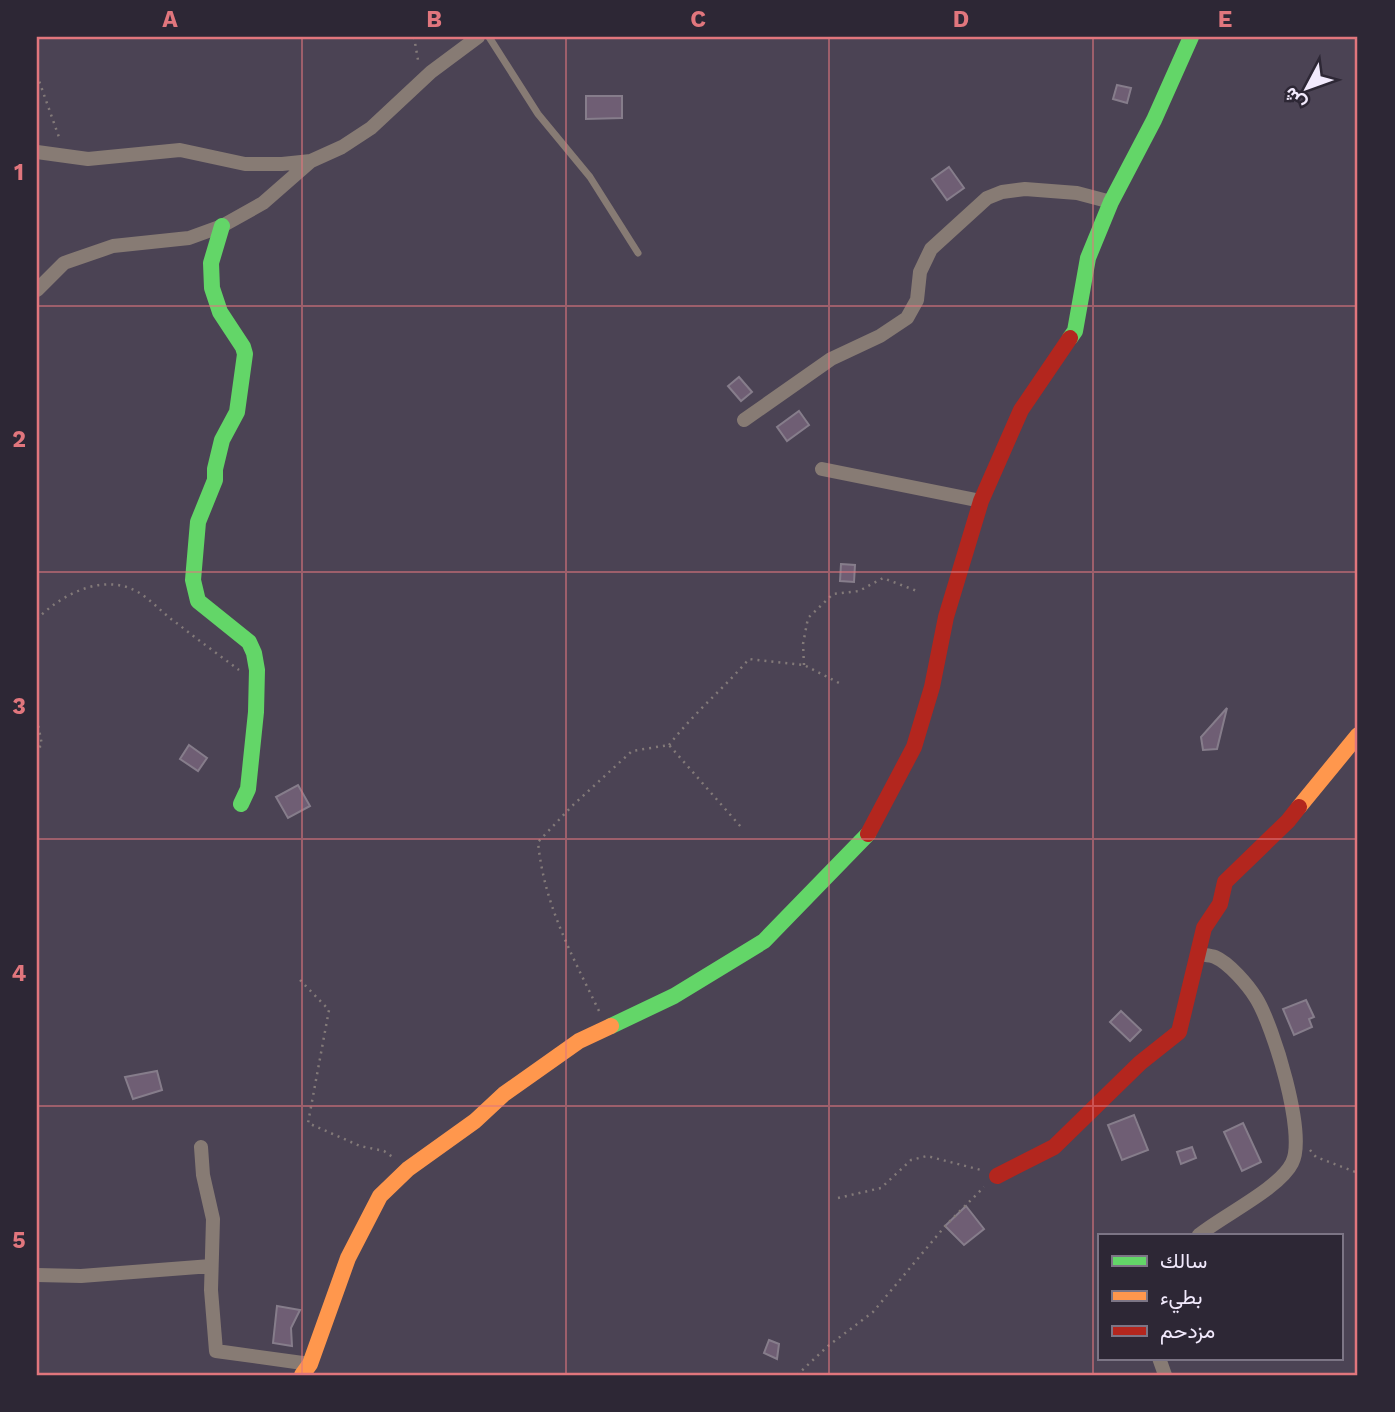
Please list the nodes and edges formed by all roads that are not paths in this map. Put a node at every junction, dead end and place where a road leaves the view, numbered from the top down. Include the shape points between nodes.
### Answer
1 (478, 37) edge
2 (489, 37) edge
3 (1191, 37) edge
4 (37, 152) edge
5 (311, 161) junction
6 (1111, 202) junction
7 (222, 226) junction
8 (638, 253) dead end
9 (37, 290) edge
10 (744, 420) dead end
11 (822, 470) dead end
12 (981, 501) junction
13 (1358, 735) edge
14 (241, 803) dead end
15 (1199, 954) junction
16 (201, 1147) dead end
17 (997, 1176) road end
18 (1200, 1234) edge
19 (211, 1266) junction
20 (37, 1275) edge
21 (306, 1370) edge

1 - 5 street via 431,72 371,128
2 - 8 lane via 538,114 590,177
3 - 6 street
4 - 5 street via 88,159 180,150 245,164
5 - 7 street via 263,204
6 - 10 street via 1077,193 1025,189 987,198 930,249 920,272 917,300 907,318 831,359
6 - 12 street via 1088,258 1075,331 1021,410
7 - 9 street via 189,238 113,246 64,263
7 - 14 street via 211,263 211,288 245,355 237,412 222,440 215,480 198,522 193,580 198,601 254,648 258,659 248,789
11 - 12 street
12 - 21 street via 914,747 869,834 764,941 674,996 579,1041 408,1169 380,1196 348,1258
13 - 15 street via 1288,821 1225,882 1220,904 1204,928
15 - 17 street via 1178,1032 1125,1076 1054,1147
15 - 18 street via 1215,957 1257,1000 1280,1058 1294,1116 1295,1143 1289,1169
16 - 19 street via 212,1220
19 - 20 street
19 - 21 street via 216,1351

